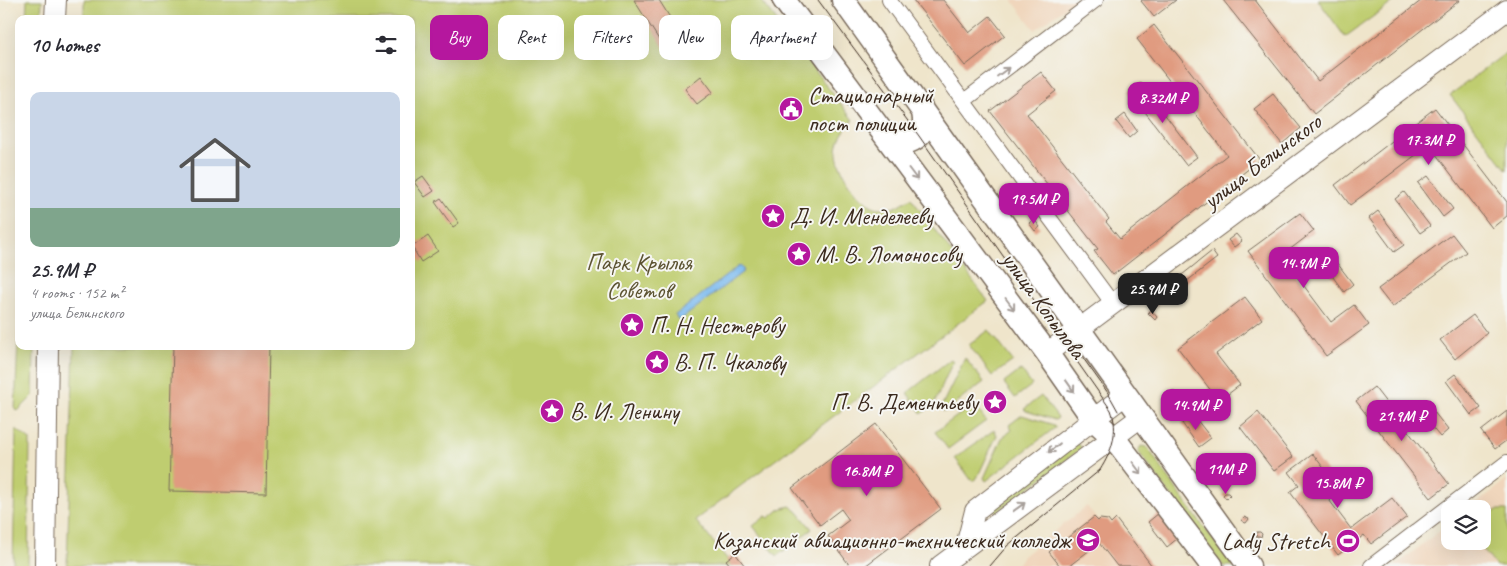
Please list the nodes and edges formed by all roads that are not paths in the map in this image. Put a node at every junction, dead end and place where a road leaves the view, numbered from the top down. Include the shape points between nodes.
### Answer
1 (56, 0) edge
2 (784, 0) edge
3 (843, 0) edge
4 (889, 0) edge
5 (1096, 0) edge
6 (1507, 10) edge
7 (55, 15) edge
8 (964, 101) junction
9 (921, 107) junction
10 (884, 134) junction
11 (1113, 304) junction
12 (1080, 328) junction
13 (48, 350) edge
14 (1047, 353) junction
15 (1125, 394) junction
16 (1141, 417) junction
17 (1093, 419) junction
18 (1113, 437) junction
19 (1507, 462) edge
20 (966, 546) junction
21 (45, 566) edge
22 (940, 566) edge
23 (961, 566) edge
24 (1212, 566) edge
25 (1249, 566) edge
26 (1371, 566) edge

1 - 7 street
2 - 10 main road, улица Копылова
3 - 9 main road, улица Копылова
4 - 8 street
8 -> 5 street
6 - 11 street, улица Белинского
8 - 11 street
9 - 10 main road via 925,122 912,140 897,142
9 - 12 main road, улица Копылова
10 -> 14 main road, улица Копылова
11 - 12 street, улица Белинского
12 - 14 street, улица Белинского
12 - 15 main road, улица Копылова
13 - 21 street
14 -> 17 main road, улица Копылова
15 - 16 main road, улица Копылова
15 - 17 street
16 - 18 street
16 - 25 main road, улица Копылова
17 - 18 main road, улица Копылова
17 -> 20 street via 974,511
20 -> 18 street
18 -> 24 main road, улица Копылова
19 - 26 street
20 - 22 street
20 - 23 street

